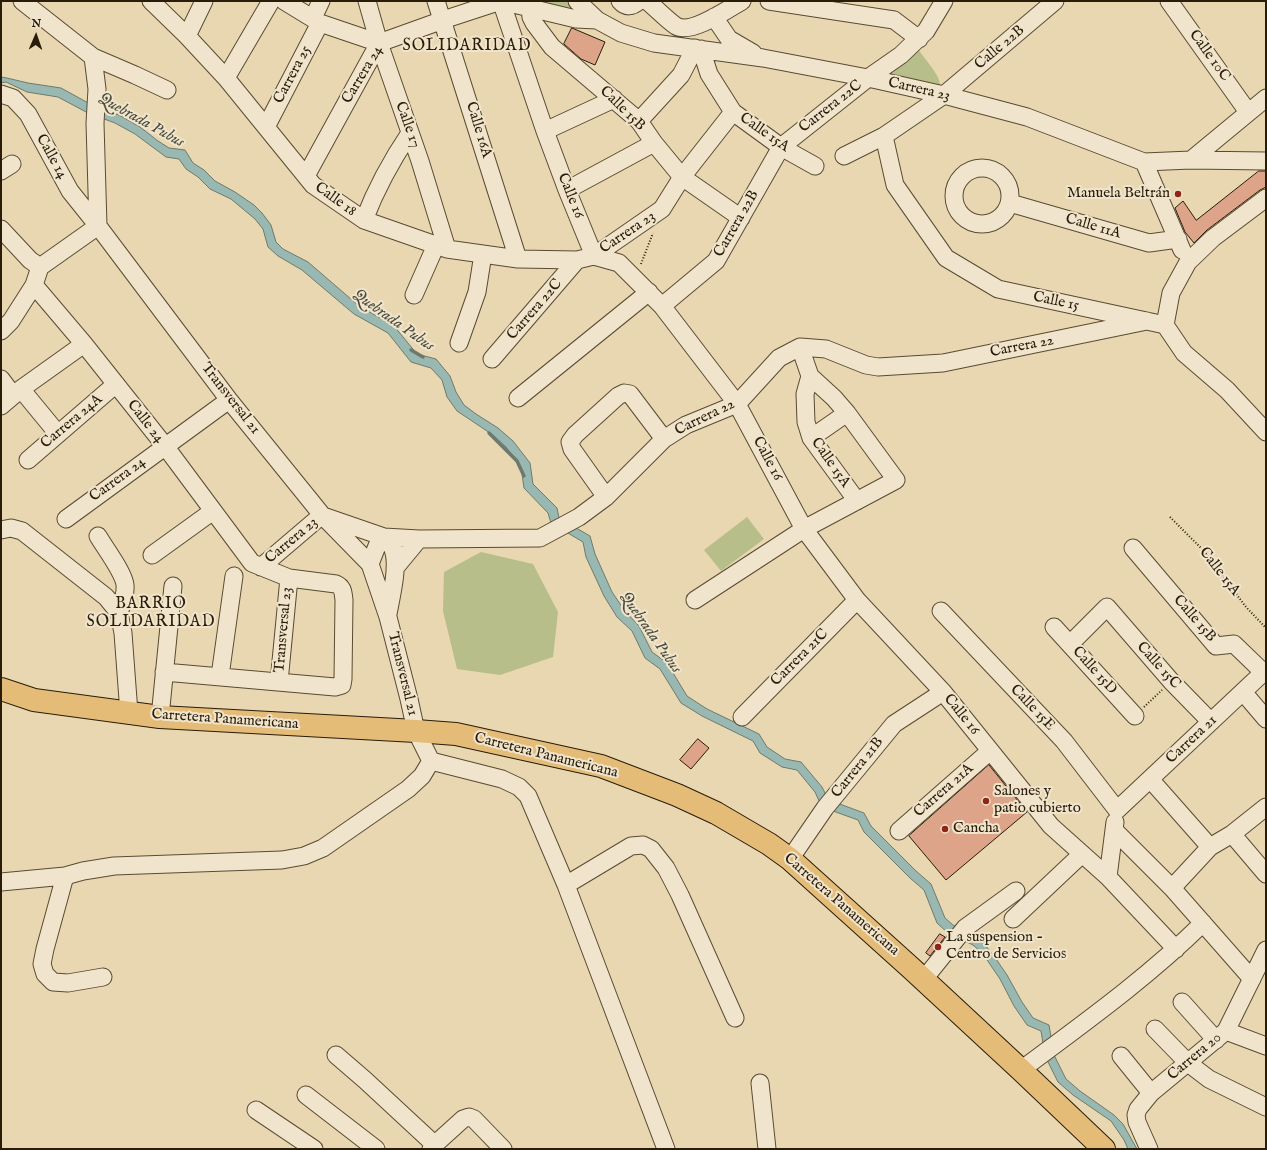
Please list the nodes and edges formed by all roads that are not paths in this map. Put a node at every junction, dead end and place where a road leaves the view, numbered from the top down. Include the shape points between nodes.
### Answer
1 (22, 1) edge
2 (151, 1) edge
3 (204, 1) edge
4 (271, 1) edge
5 (284, 1) edge
6 (321, 1) edge
7 (367, 1) edge
8 (436, 1) edge
9 (501, 1) edge
10 (577, 1) edge
11 (742, 1) edge
12 (769, 1) edge
13 (944, 1) edge
14 (1055, 1) edge
15 (1169, 1) edge
16 (635, 2) edge
17 (530, 8) junction
18 (714, 17) junction
19 (316, 20) junction
20 (443, 20) junction
21 (597, 20) junction
22 (187, 36) junction
23 (919, 39) junction
24 (379, 43) junction
25 (698, 48) junction
26 (93, 57) junction
27 (763, 58) junction
28 (226, 78) junction
29 (868, 78) junction
30 (167, 90) dead end
31 (944, 96) junction
32 (5, 98) edge
33 (1266, 98) edge
34 (614, 99) junction
35 (733, 112) junction
36 (1248, 112) junction
37 (639, 121) junction
38 (266, 127) junction
39 (545, 131) junction
40 (410, 133) junction
41 (884, 136) junction
42 (654, 143) junction
43 (781, 147) junction
44 (844, 156) dead end
45 (1191, 160) junction
46 (1266, 161) edge
47 (1144, 162) junction
48 (815, 166) dead end
49 (306, 176) junction
50 (682, 177) junction
51 (566, 190) junction
52 (1266, 198) edge
53 (1010, 203) dead end
54 (741, 218) junction
55 (364, 220) junction
56 (98, 226) junction
57 (1, 229) edge
58 (1178, 239) junction
59 (441, 247) junction
60 (483, 254) junction
61 (594, 256) junction
62 (518, 259) junction
63 (577, 260) junction
64 (1188, 262) junction
65 (40, 267) junction
66 (34, 285) junction
67 (649, 292) junction
68 (414, 295) dead end
69 (662, 306) junction
70 (1148, 322) junction
71 (4, 324) edge
72 (1165, 325) junction
73 (459, 343) dead end
74 (84, 344) junction
75 (800, 347) junction
76 (492, 359) dead end
77 (810, 376) junction
78 (1, 379) edge
79 (116, 384) junction
80 (12, 397) edge
81 (518, 398) dead end
82 (229, 400) junction
83 (737, 404) junction
84 (847, 412) junction
85 (1266, 432) edge
86 (58, 434) junction
87 (811, 438) junction
88 (664, 439) junction
89 (165, 446) junction
90 (28, 460) dead end
91 (606, 497) junction
92 (857, 502) junction
93 (213, 511) junction
94 (322, 516) junction
95 (66, 518) dead end
96 (804, 529) junction
97 (1, 530) edge
98 (98, 536) dead end
99 (384, 537) junction
100 (419, 539) junction
101 (1133, 548) dead end
102 (152, 555) dead end
103 (370, 564) junction
104 (257, 565) junction
105 (395, 568) junction
106 (234, 576) dead end
107 (289, 578) junction
108 (173, 586) dead end
109 (695, 600) dead end
110 (857, 600) junction
111 (941, 611) dead end
112 (119, 613) junction
113 (388, 616) junction
114 (1054, 627) dead end
115 (1070, 644) junction
116 (1265, 671) edge
117 (164, 672) junction
118 (220, 676) junction
119 (279, 682) junction
120 (1, 689) edge
121 (942, 692) junction
122 (1243, 692) junction
123 (1, 700) edge
124 (34, 700) junction
125 (129, 713) junction
126 (1135, 716) road end
127 (160, 717) junction
128 (742, 717) dead end
129 (1266, 719) edge
130 (1211, 722) junction
131 (416, 731) junction
132 (990, 751) junction
133 (431, 761) junction
134 (1150, 779) junction
135 (1266, 807) edge
136 (1117, 810) junction
137 (1114, 830) junction
138 (899, 831) dead end
139 (1232, 834) junction
140 (1210, 847) junction
141 (1082, 854) junction
142 (790, 859) junction
143 (1266, 874) edge
144 (65, 876) junction
145 (1108, 877) junction
146 (1, 882) edge
147 (566, 886) junction
148 (1172, 888) junction
149 (1016, 891) dead end
150 (1013, 920) dead end
151 (1203, 923) junction
152 (1176, 950) junction
153 (1266, 950) edge
154 (103, 978) dead end
155 (924, 979) junction
156 (1252, 979) junction
157 (1182, 1002) dead end
158 (735, 1018) dead end
159 (1155, 1029) dead end
160 (1221, 1036) junction
161 (1266, 1046) edge
162 (336, 1055) dead end
163 (1121, 1056) dead end
164 (1188, 1063) junction
165 (1021, 1070) junction
166 (760, 1083) dead end
167 (1151, 1093) junction
168 (306, 1095) dead end
169 (1266, 1107) edge
170 (256, 1110) dead end
171 (433, 1146) edge
172 (314, 1149) edge
173 (376, 1149) edge
174 (503, 1149) edge
175 (666, 1149) edge
176 (766, 1149) edge
177 (1104, 1149) edge
178 (1149, 1149) edge

1 - 26 street
2 - 22 street, Calle 18
3 - 22 street
4 - 28 street
5 - 19 street
6 - 19 street, Carrera 25
7 - 24 street, Calle 17
8 - 20 street, Calle 16A
9 - 17 street
9 - 20 street, Carrera 24
9 - 39 street, Calle 16
10 - 21 street, Carrera 23
11 - 18 street
12 - 23 street via 894,20
13 - 23 street
14 - 31 street, Calle 22B
15 - 36 street, Calle 10C
16 - 18 street via 677,27 696,26
17 - 21 street via 576,19
17 - 34 street, Calle 15B via 534,23 552,48
18 - 27 street via 728,39
19 - 24 street
19 - 38 street, Carrera 25
20 - 24 street, Carrera 24
20 - 62 street, Calle 16A
21 - 25 street, Carrera 23 via 621,33 654,43
22 - 28 street, Calle 18
23 - 29 street, Carrera 22C
24 - 40 street, Calle 17
24 - 49 street, Carrera 24
25 - 27 street, Carrera 23
25 - 35 street, Calle 15A via 709,74
25 - 37 street via 681,75
26 - 30 street
26 - 56 street via 97,89 95,122
27 - 29 street, Carrera 23
28 - 38 street, Calle 18
29 - 31 street, Carrera 23
29 - 43 street, Carrera 22C
31 - 41 street
31 - 47 street, Carrera 23 via 1027,117
32 - 56 street, Calle 14 via 28,114 70,191
33 - 36 street
34 - 37 street, Calle 15B
34 - 39 street
35 - 43 street, Calle 15A
35 - 50 street, Carrera 23
36 - 45 street
37 - 42 street, Calle 15B
38 - 49 street, Calle 18
39 - 51 street, Calle 16
40 - 55 street via 380,182
40 - 59 street, Calle 17 via 420,161
41 - 44 street
41 - 70 street, Calle 15 via 895,185 946,258 998,289
42 - 50 street, Calle 15B
42 - 51 street
43 - 48 street, Calle 15A
43 - 54 street, Carrera 22B
45 - 46 street, Carrera 23
45 - 47 street, Carrera 23
47 - 58 street
49 - 55 street, Calle 18 via 313,185
50 - 54 street, Calle 15B
50 - 61 street, Carrera 23 via 662,209
51 - 61 street, Calle 16
52 - 64 street via 1213,238
53 - 58 street, Calle 11A via 1149,243
54 - 69 street, Carrera 22B via 716,261
55 - 59 street, Calle 18
56 - 65 street
56 - 82 street, Transversal 21
57 - 65 street
58 - 64 street
59 - 60 street, Calle 18
59 - 68 street
60 - 62 street, Calle 18
60 - 73 street via 478,292
61 - 63 street, Calle 18
61 - 67 street, Calle 16 via 619,264
62 - 63 street, Calle 18
63 - 76 street, Carrera 22C
64 - 72 street via 1171,293
65 - 66 street
66 - 71 street
66 - 74 street, Calle 24
67 - 69 street, Calle 16
67 - 81 street
69 - 83 street, Calle 16
70 - 72 street, Calle 15
70 - 75 street, Carrera 22 via 943,363 878,367 866,365 826,349
72 - 85 street via 1184,353 1227,390
74 - 79 street, Calle 24
74 - 80 street
75 - 77 street
75 - 83 street, Carrera 22 via 779,358
77 - 84 street
77 - 87 street, Calle 15A via 805,394 806,422
78 - 80 street
79 - 86 street, Carrera 24A
79 - 89 street, Calle 24
80 - 86 street
82 - 89 street, Carrera 24
82 - 94 street, Transversal 21
83 - 88 street, Carrera 22 via 686,425
83 - 96 street, Calle 16
84 - 87 street
84 - 92 street via 896,480
86 - 90 street, Carrera 24A
87 - 92 street, Calle 15A
88 - 91 street, Carrera 22
88 - 91 street via 630,394 624,393 575,435 570,442 572,449
89 - 93 street, Calle 24
89 - 95 street, Carrera 24
91 - 100 street, Carrera 22 via 579,517 540,538
92 - 96 street
93 - 102 street
93 - 104 street, Calle 24
94 - 99 street, Carrera 22
94 - 103 street, Transversal 21
94 - 104 street, Carrera 23
96 - 109 street
96 - 110 street, Calle 16
97 - 112 street via 11,528 22,531 106,597
98 - 112 street via 123,578 124,599
99 - 100 street, Carrera 22
99 - 103 street via 377,546
99 - 105 street, Transversal 21 via 392,548
100 - 105 street
101 - 116 street, Calle 15B via 1216,646 1234,644
103 - 113 street, Transversal 21
104 - 107 street
105 - 113 street, Transversal 21
106 - 118 street
107 - 119 street, Transversal 23
107 - 119 street via 336,584 343,589 343,679 342,685 335,687
108 - 117 street
110 - 121 street, Calle 16
110 - 128 street, Carrera 21C
111 - 136 street, Calle 15E via 1064,741
112 - 125 street
113 - 131 street, Transversal 21
114 - 115 street, Calle 15D
115 - 126 street, Calle 15D
115 - 130 street, Calle 15C via 1107,607 1171,681
116 - 122 street, Carrera 21
117 - 118 street
117 - 127 street
118 - 119 street
120 - 124 highway, Carretera Panamericana
121 - 132 street, Calle 16
121 - 142 street, Carrera 21B via 894,724 825,808
122 - 129 street
122 - 130 street, Carrera 21
123 - 124 street
124 - 125 highway, Carretera Panamericana
125 - 127 highway, Carretera Panamericana
127 - 131 highway, Carretera Panamericana
130 - 134 street, Carrera 21
131 - 133 street, Transversal 21
131 - 142 highway, Carretera Panamericana via 456,734 601,766 716,812
132 - 138 street, Carrera 21A
132 - 141 street, Calle 16 via 1051,826
133 - 144 street via 422,776 408,789 323,848 304,856 282,860 114,866
133 - 147 street via 502,779 519,787 528,796
134 - 136 street, Carrera 21
134 - 140 street
135 - 139 street
136 - 137 street
137 - 145 street
137 - 148 street
139 - 140 street
139 - 143 street
140 - 148 street
141 - 145 street, Calle 16
141 - 150 street
142 - 155 highway, Carretera Panamericana
144 - 146 street
144 - 154 street via 45,949 42,964 45,974 53,982 68,983
145 - 152 street, Calle 16
147 - 158 street via 631,846 643,845 651,849 666,868 680,895
147 - 175 street
148 - 151 street
149 - 155 street via 960,934
151 - 152 street
151 - 156 street
152 - 165 street
153 - 156 street, Carrera 20
155 - 165 highway, Carretera Panamericana
156 - 160 street, Carrera 20
157 - 160 street
159 - 164 street
160 - 161 street
160 - 164 street, Carrera 20
162 - 171 street
163 - 167 street
164 - 167 street, Carrera 20
164 - 169 street via 1209,1079
165 - 177 highway, Carretera Panamericana
166 - 176 street
167 - 178 street, Carrera 20 via 1136,1114
168 - 173 street
170 - 172 street
171 - 174 street via 463,1119 469,1117 474,1118

